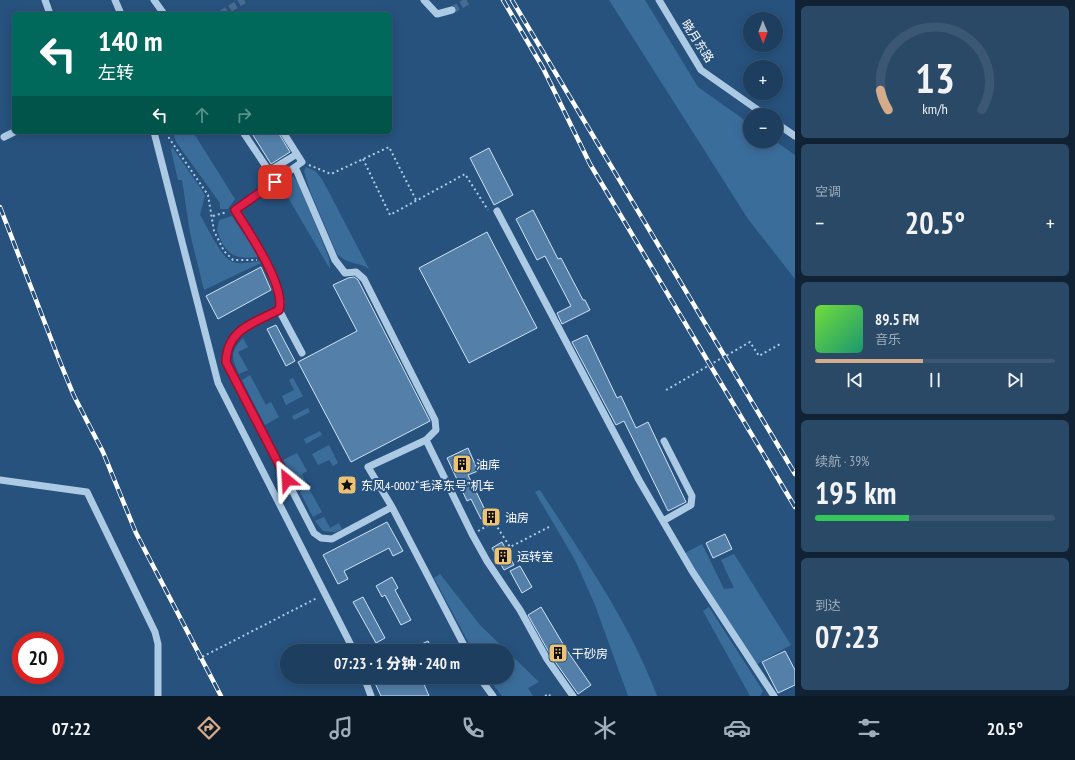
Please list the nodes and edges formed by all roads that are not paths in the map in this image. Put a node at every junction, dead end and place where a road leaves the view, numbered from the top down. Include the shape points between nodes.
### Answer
1 (45, 0) edge
2 (115, 0) edge
3 (154, 0) edge
4 (424, 0) edge
5 (659, 0) edge
6 (452, 10) tunnel mouth
7 (49, 12) edge
8 (120, 12) edge
9 (163, 12) edge
10 (755, 108) edge
11 (783, 127) edge
12 (12, 133) edge
13 (155, 134) edge
14 (244, 134) edge
15 (284, 134) edge
16 (4, 136) dead end
17 (795, 136) edge
18 (297, 154) junction
19 (295, 167) junction
20 (494, 212) road end
21 (279, 310) junction
22 (302, 353) dead end
23 (426, 440) junction
24 (664, 441) dead end
25 (0, 480) edge
26 (392, 507) junction
27 (663, 521) junction
28 (351, 644) edge
29 (463, 644) edge
30 (367, 684) edge
31 (485, 684) edge
32 (158, 696) edge
33 (371, 696) edge
34 (493, 696) edge
35 (573, 696) edge
36 (774, 696) edge

1 - 7 street
2 - 8 street
3 - 9 street
4 - 6 street via 437,14
5 - 10 street, 晓月东路 via 701,70
11 - 17 street
12 - 16 street
13 - 28 street via 218,383
14 - 18 street via 269,171
15 - 18 street
18 - 19 street via 302,162
19 - 21 street via 235,210 265,258 281,302
19 - 23 street via 334,260 345,273 356,272 364,279 435,420 436,430
20 - 27 street
21 - 22 street
21 - 26 street via 238,332 231,339 226,362 314,533 321,538 332,539
23 - 26 street via 368,467
23 - 35 street via 472,534 520,610 547,659
24 - 27 street via 692,496 690,505
25 - 32 street via 87,492 155,632 158,644
26 - 29 street
27 - 36 street via 692,571
30 - 33 street
31 - 34 street

